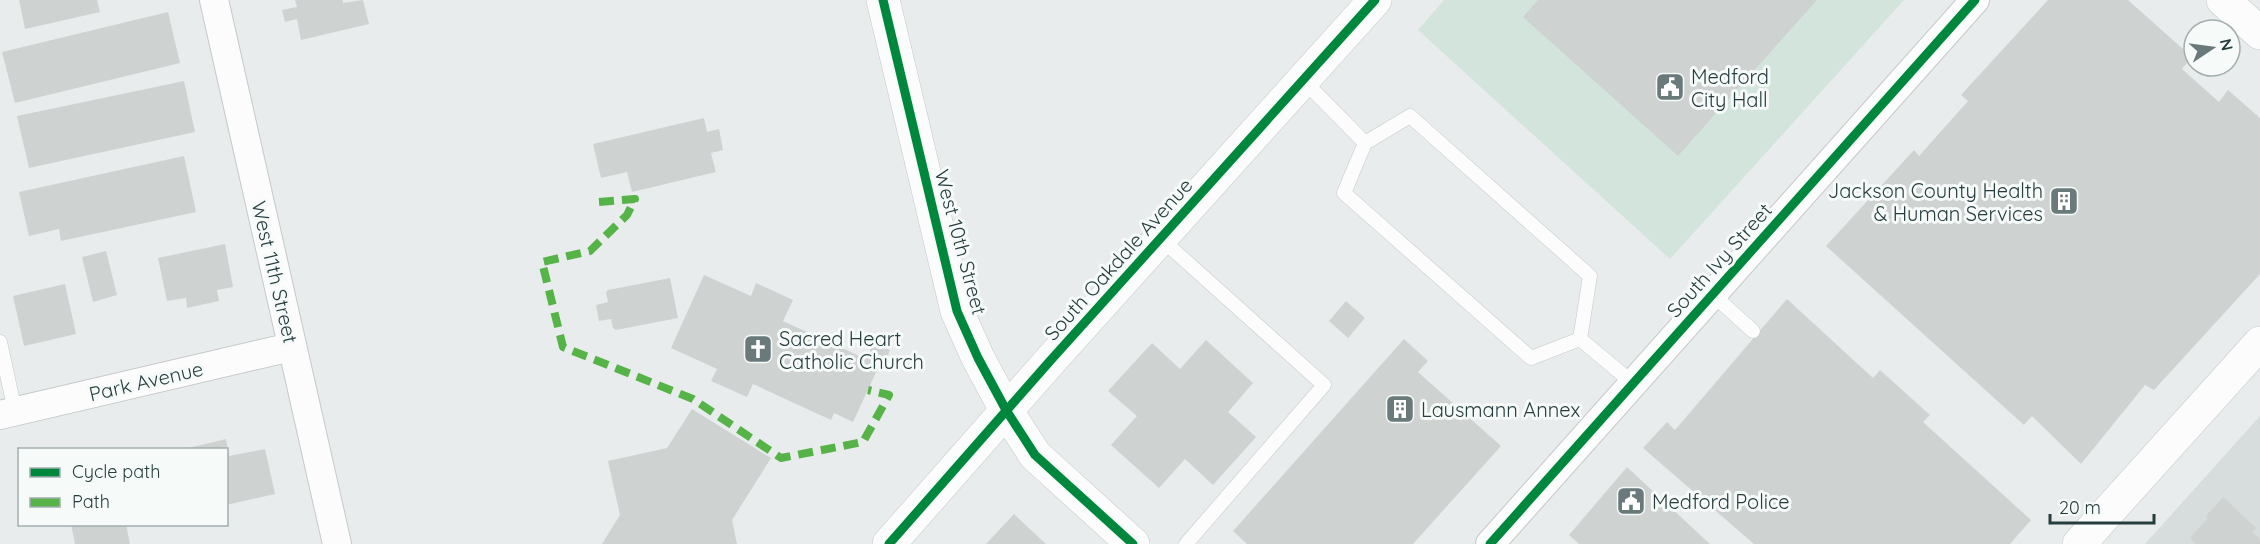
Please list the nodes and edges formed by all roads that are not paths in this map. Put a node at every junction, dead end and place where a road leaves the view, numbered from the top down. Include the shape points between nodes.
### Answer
1 (214, 0) edge
2 (883, 0) edge
3 (1375, 0) edge
4 (1975, 0) edge
5 (2223, 0) edge
6 (2260, 33) edge
7 (1303, 80) junction
8 (1365, 143) junction
9 (1160, 238) junction
10 (1712, 294) junction
11 (1753, 331) dead end
12 (1580, 339) junction
13 (0, 342) edge
14 (2260, 343) edge
15 (291, 347) junction
16 (1634, 384) junction
17 (1006, 410) junction
18 (8, 413) edge
19 (337, 544) edge
20 (889, 544) edge
21 (1132, 544) edge
22 (1186, 544) edge
23 (1490, 544) edge
24 (2079, 544) edge

1 - 15 street, West 11th Street
2 - 17 street, West 10th Street via 957,311
3 - 7 street, South Oakdale Avenue
4 - 10 street, South Ivy Street
5 - 6 street
7 - 8 lane
7 - 9 street, South Oakdale Avenue
8 - 12 lane via 1344,193 1531,358
8 - 12 lane via 1410,116 1590,276
9 - 17 street, South Oakdale Avenue
9 - 22 lane via 1324,385
10 - 11 lane
10 - 16 street, South Ivy Street
12 - 16 lane
13 - 18 lane
14 - 24 street
15 - 18 street, Park Avenue
15 - 19 street, West 11th Street
16 - 23 street, South Ivy Street
17 - 20 street, South Oakdale Avenue
17 - 21 street, West 10th Street via 1035,455

